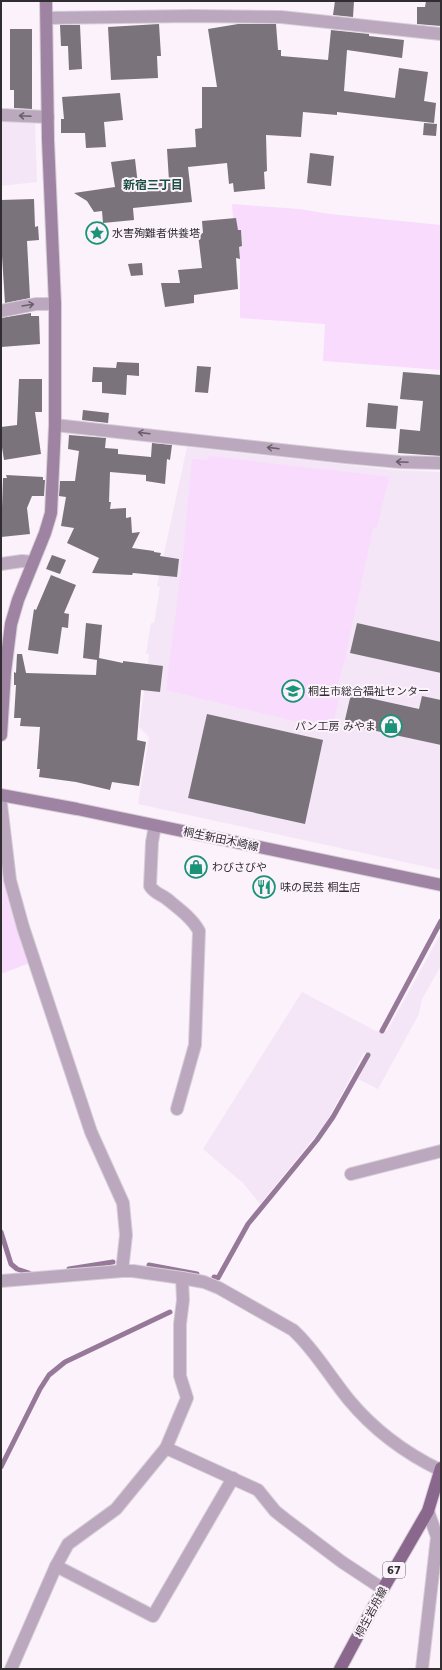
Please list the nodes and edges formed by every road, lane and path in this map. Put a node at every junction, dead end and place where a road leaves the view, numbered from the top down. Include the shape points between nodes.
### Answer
1 (46, 1) edge
2 (47, 18) junction
3 (441, 34) edge
4 (1, 115) edge
5 (48, 117) junction
6 (55, 304) junction
7 (1, 311) edge
8 (55, 424) junction
9 (441, 463) edge
10 (33, 562) junction
11 (1, 564) edge
12 (1, 735) edge
13 (1, 795) edge
14 (1, 804) edge
15 (155, 826) junction
16 (441, 886) edge
17 (177, 1108) dead end
18 (441, 1152) edge
19 (351, 1174) dead end
20 (122, 1271) junction
21 (182, 1278) junction
22 (1, 1281) edge
23 (166, 1448) junction
24 (441, 1469) edge
25 (233, 1478) junction
26 (428, 1511) junction
27 (56, 1566) junction
28 (383, 1590) junction
29 (11, 1669) edge
30 (340, 1669) edge
31 (422, 1669) edge

1 - 2 street
2 - 3 street via 287,17
2 - 5 street
5 -> 4 street
5 - 6 street
7 -> 6 street via 36,304
6 - 8 street
9 -> 8 street via 345,457
8 - 10 street via 51,513
10 - 11 street
10 - 12 street via 11,624
13 - 15 street, 桐生新田木崎線
14 - 20 street via 10,880 23,927 91,1132 123,1203 126,1234
15 - 16 street, 桐生新田木崎線
15 - 17 street via 150,886 188,917 199,931 195,1045
18 - 19 street
20 - 21 street
20 - 22 street
21 - 23 street via 180,1376 187,1398
21 - 24 street via 219,1288 293,1330 371,1424 404,1450
23 - 25 street
23 - 27 street via 116,1509 68,1544
24 - 26 main road, 桐生岩舟線 / 67
25 - 27 street via 153,1616
25 - 28 street via 258,1490 285,1519
26 - 28 main road, 桐生岩舟線 / 67
26 - 31 street via 437,1537
27 - 29 street
28 - 30 main road, 桐生岩舟線 / 67

